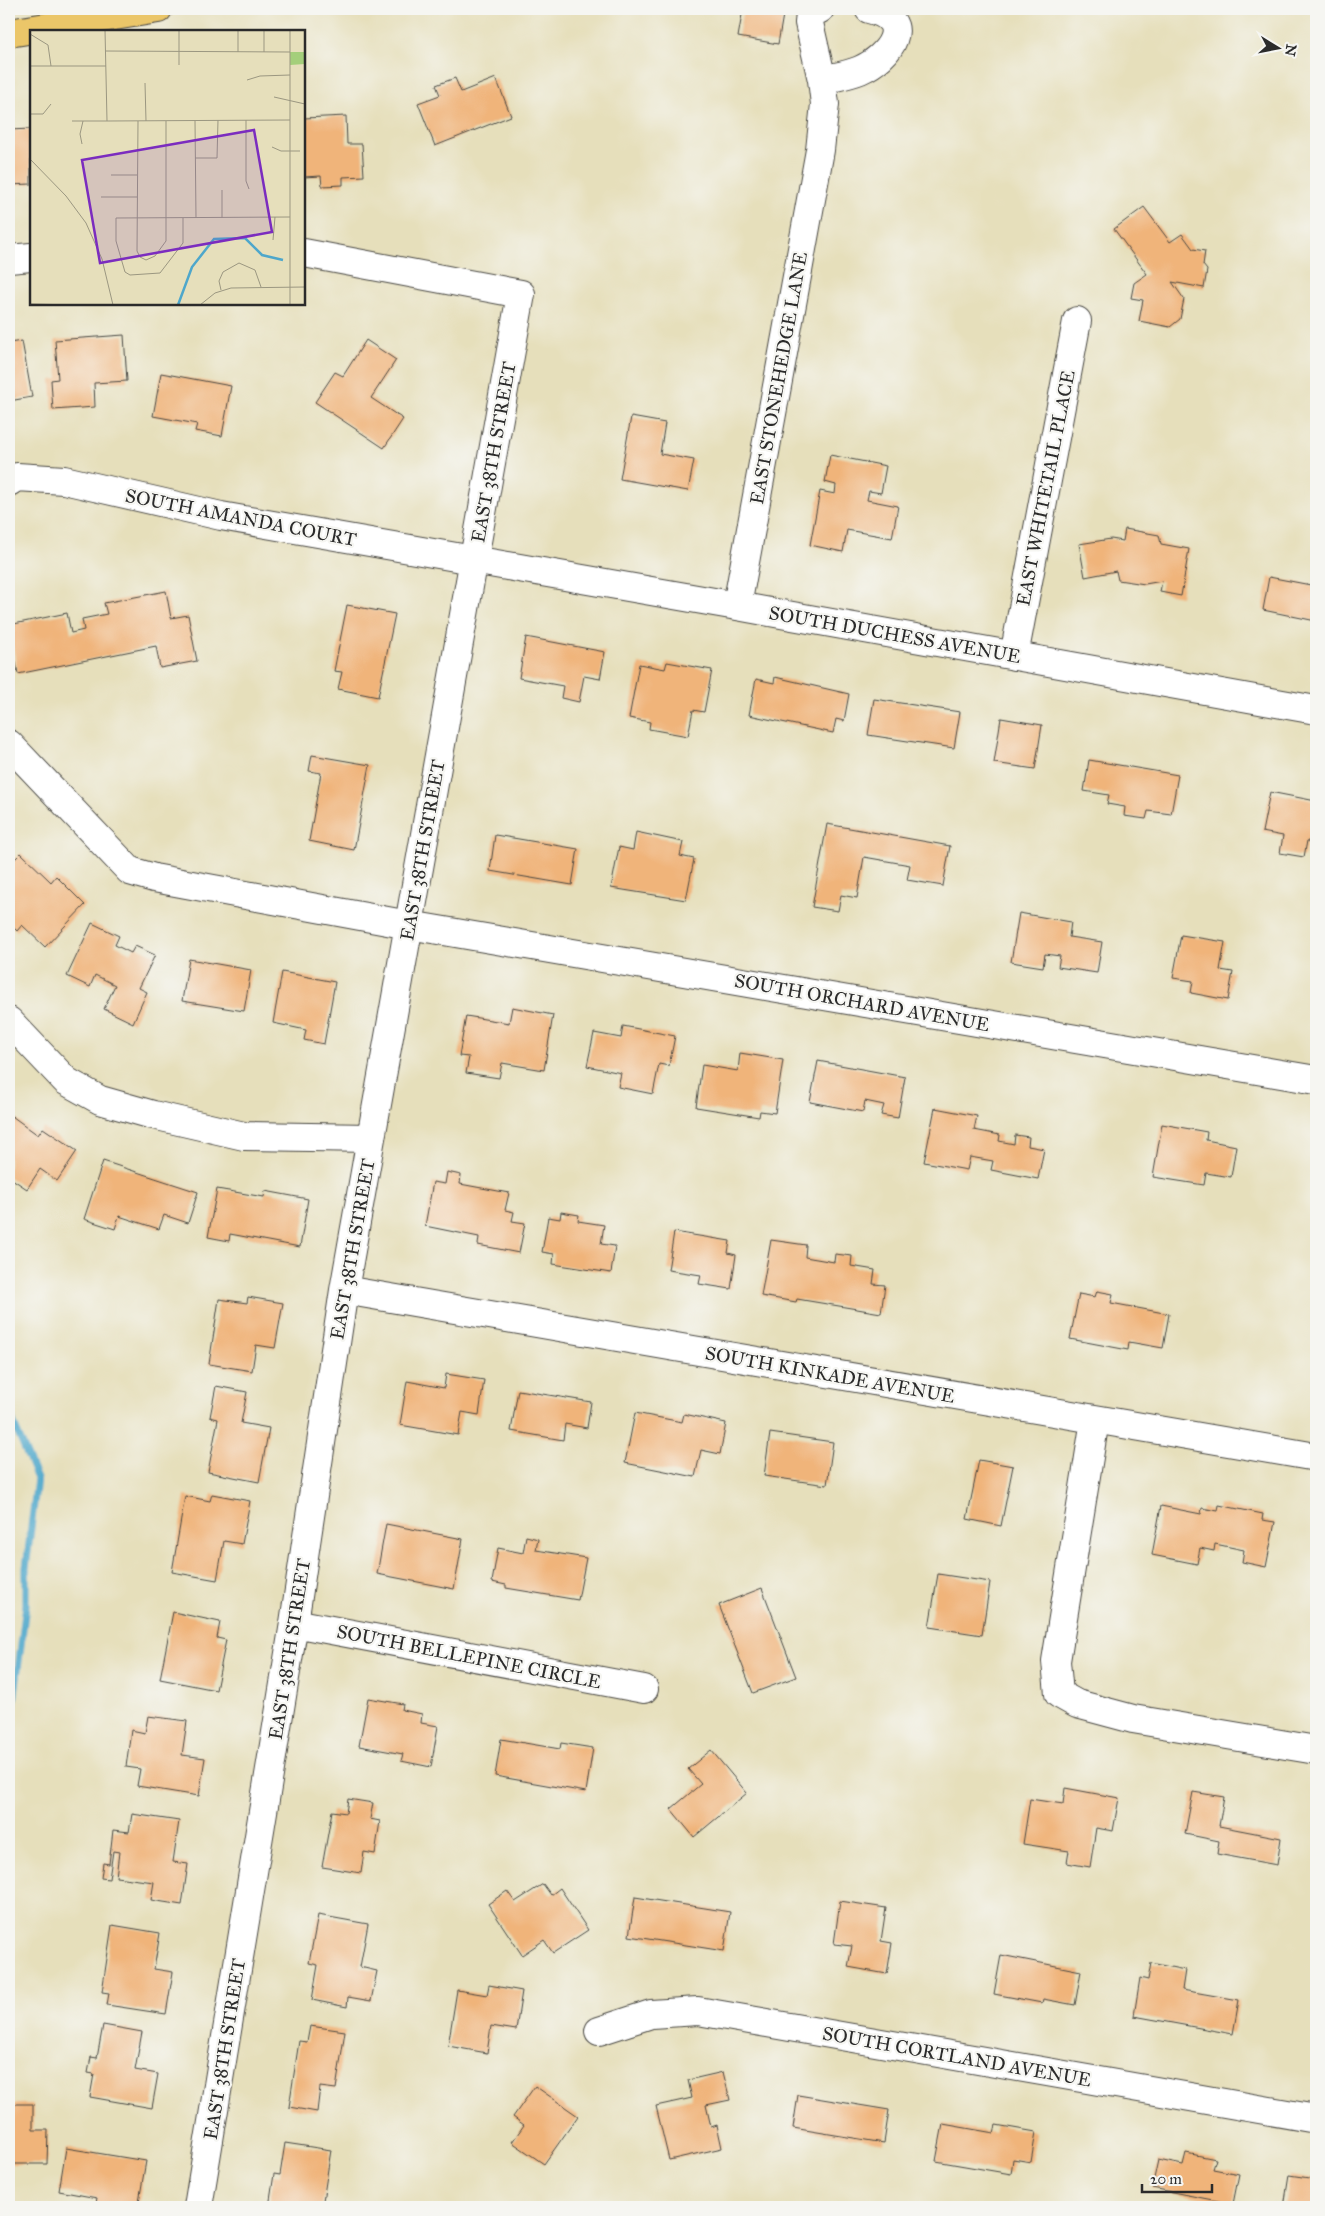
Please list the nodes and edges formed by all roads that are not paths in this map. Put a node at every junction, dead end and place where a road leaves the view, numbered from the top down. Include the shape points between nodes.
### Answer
1 (158, 9) edge
2 (820, 9) edge
3 (869, 9) edge
4 (9, 33) edge
5 (822, 80) junction
6 (305, 253) edge
7 (30, 257) edge
8 (9, 259) edge
9 (1077, 321) dead end
10 (9, 482) edge
11 (474, 560) junction
12 (737, 606) junction
13 (1014, 656) junction
14 (1316, 710) edge
15 (9, 744) edge
16 (409, 925) junction
17 (9, 1021) edge
18 (1316, 1080) edge
19 (371, 1138) junction
20 (344, 1290) junction
21 (1095, 1420) junction
22 (1316, 1457) edge
23 (294, 1623) junction
24 (644, 1689) dead end
25 (1316, 1750) edge
26 (599, 2031) dead end
27 (1316, 2119) edge
28 (198, 2207) edge

1 - 4 main road
2 - 5 street, EAST STONEHEDGE LANE via 810,14 809,22
3 - 5 street via 889,17 894,24 896,35 891,45 860,70
5 - 12 street, EAST STONEHEDGE LANE via 825,104 820,150
6 - 11 street, EAST 38TH STREET via 521,294
7 - 8 street
9 - 13 street, EAST WHITETAIL PLACE
10 - 11 street, SOUTH AMANDA COURT via 17,477 64,480 222,516
11 - 12 street, SOUTH DUCHESS AVENUE
11 - 16 street, EAST 38TH STREET
12 - 13 street, SOUTH DUCHESS AVENUE
13 - 14 street, SOUTH DUCHESS AVENUE
15 - 16 street via 130,871
16 - 18 street, SOUTH ORCHARD AVENUE
16 - 19 street, EAST 38TH STREET
17 - 19 street via 66,1081 100,1100 244,1136
19 - 20 street, EAST 38TH STREET
20 - 21 street, SOUTH KINKADE AVENUE
20 - 23 street, EAST 38TH STREET
21 - 22 street, SOUTH KINKADE AVENUE
21 - 25 street via 1056,1660 1059,1694 1077,1704 1133,1719
23 - 24 street, SOUTH BELLEPINE CIRCLE
23 - 28 street, EAST 38TH STREET
26 - 27 street, SOUTH CORTLAND AVENUE via 651,2014 698,2011

